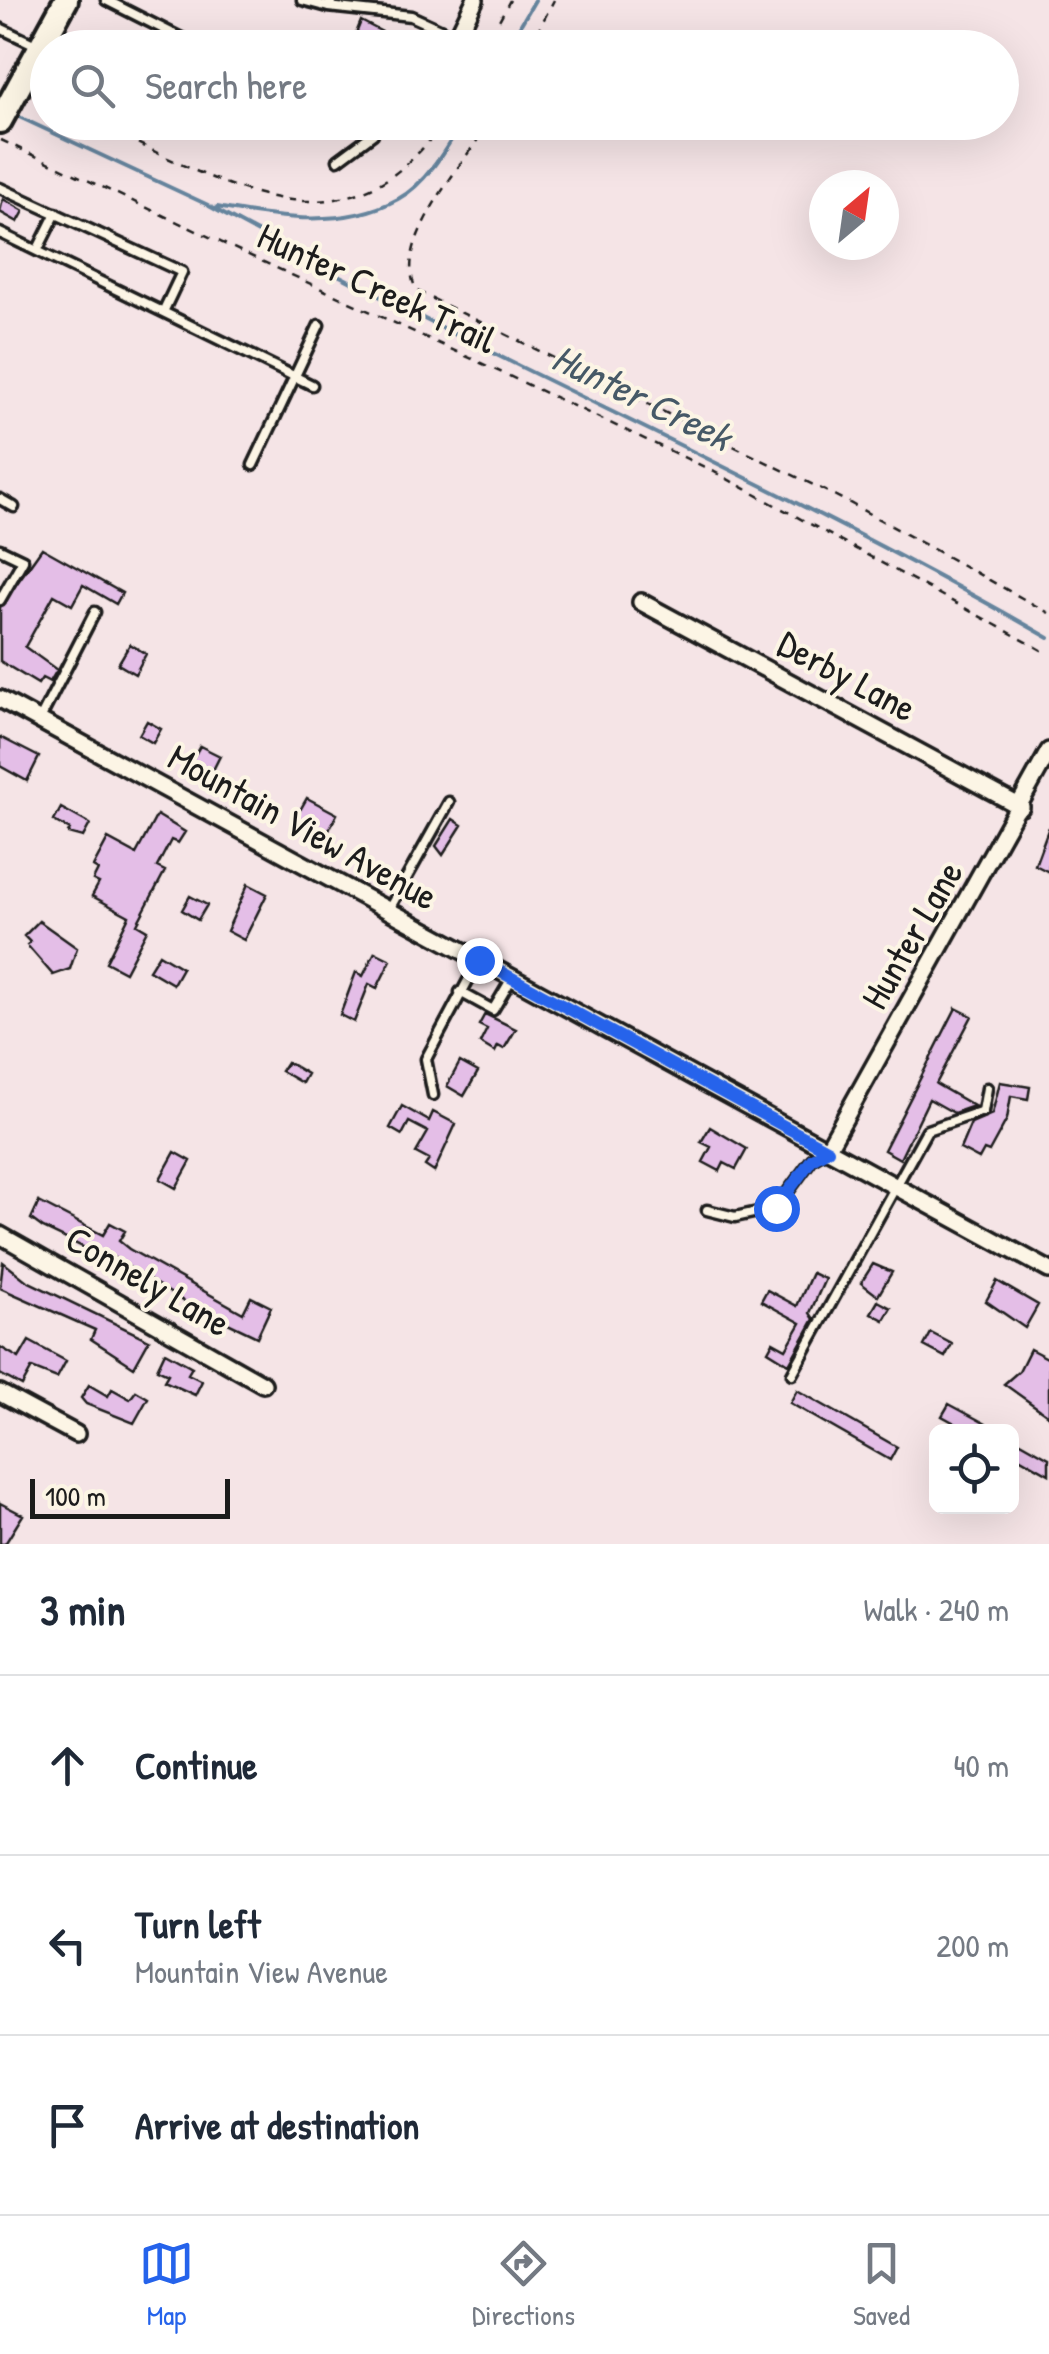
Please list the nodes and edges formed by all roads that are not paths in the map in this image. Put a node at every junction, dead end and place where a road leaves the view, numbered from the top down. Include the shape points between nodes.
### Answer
1 (66, 0) edge
2 (106, 0) edge
3 (302, 0) edge
4 (475, 0) edge
5 (330, 4) edge
6 (0, 28) edge
7 (49, 30) edge
8 (165, 30) edge
9 (442, 30) edge
10 (460, 30) edge
11 (30, 42) edge
12 (30, 66) edge
13 (0, 121) edge
14 (365, 140) edge
15 (338, 160) dead end
16 (2, 189) edge
17 (56, 213) junction
18 (0, 233) edge
19 (37, 251) junction
20 (163, 312) junction
21 (319, 325) dead end
22 (294, 376) junction
23 (312, 385) dead end
24 (253, 465) dead end
25 (0, 499) edge
26 (14, 507) dead end
27 (0, 548) edge
28 (0, 600) edge
29 (641, 602) dead end
30 (95, 612) dead end
31 (0, 700) edge
32 (39, 720) junction
33 (1049, 751) edge
34 (449, 802) dead end
35 (1022, 807) junction
36 (388, 911) junction
37 (479, 960) junction
38 (512, 978) junction
39 (460, 992) junction
40 (987, 1088) dead end
41 (432, 1095) dead end
42 (828, 1150) junction
43 (894, 1186) junction
44 (706, 1210) dead end
45 (0, 1234) edge
46 (1049, 1270) edge
47 (792, 1374) dead end
48 (263, 1384) dead end
49 (0, 1393) edge
50 (76, 1434) dead end

1 - 7 main road
2 - 8 lane
3 - 5 lane
4 - 10 street
5 - 9 lane via 411,16
6 - 11 lane
12 - 13 main road
14 - 15 lane
16 - 17 lane
17 - 19 lane
17 - 20 lane via 182,272
18 - 19 lane
19 - 20 lane
20 - 22 lane
21 - 22 lane
22 - 23 lane
22 - 24 lane
25 - 26 lane
27 - 28 lane via 23,560
29 - 35 street, Derby Lane
30 - 32 lane
31 - 32 street, Mountain View Avenue
32 - 36 street, Mountain View Avenue
33 - 35 street, Hunter Lane
34 - 36 lane
35 - 42 street, Hunter Lane
36 - 37 street, Mountain View Avenue
37 - 38 street, Mountain View Avenue
37 - 39 lane
38 - 39 lane via 493,1010
38 - 42 street, Mountain View Avenue
39 - 41 lane via 426,1059
40 - 43 lane via 983,1111 927,1130
42 - 43 street, Mountain View Avenue
42 - 44 lane via 812,1159 776,1208 735,1217
43 - 46 street, Mountain View Avenue
43 - 47 lane
45 - 48 street, Connely Lane
49 - 50 street

